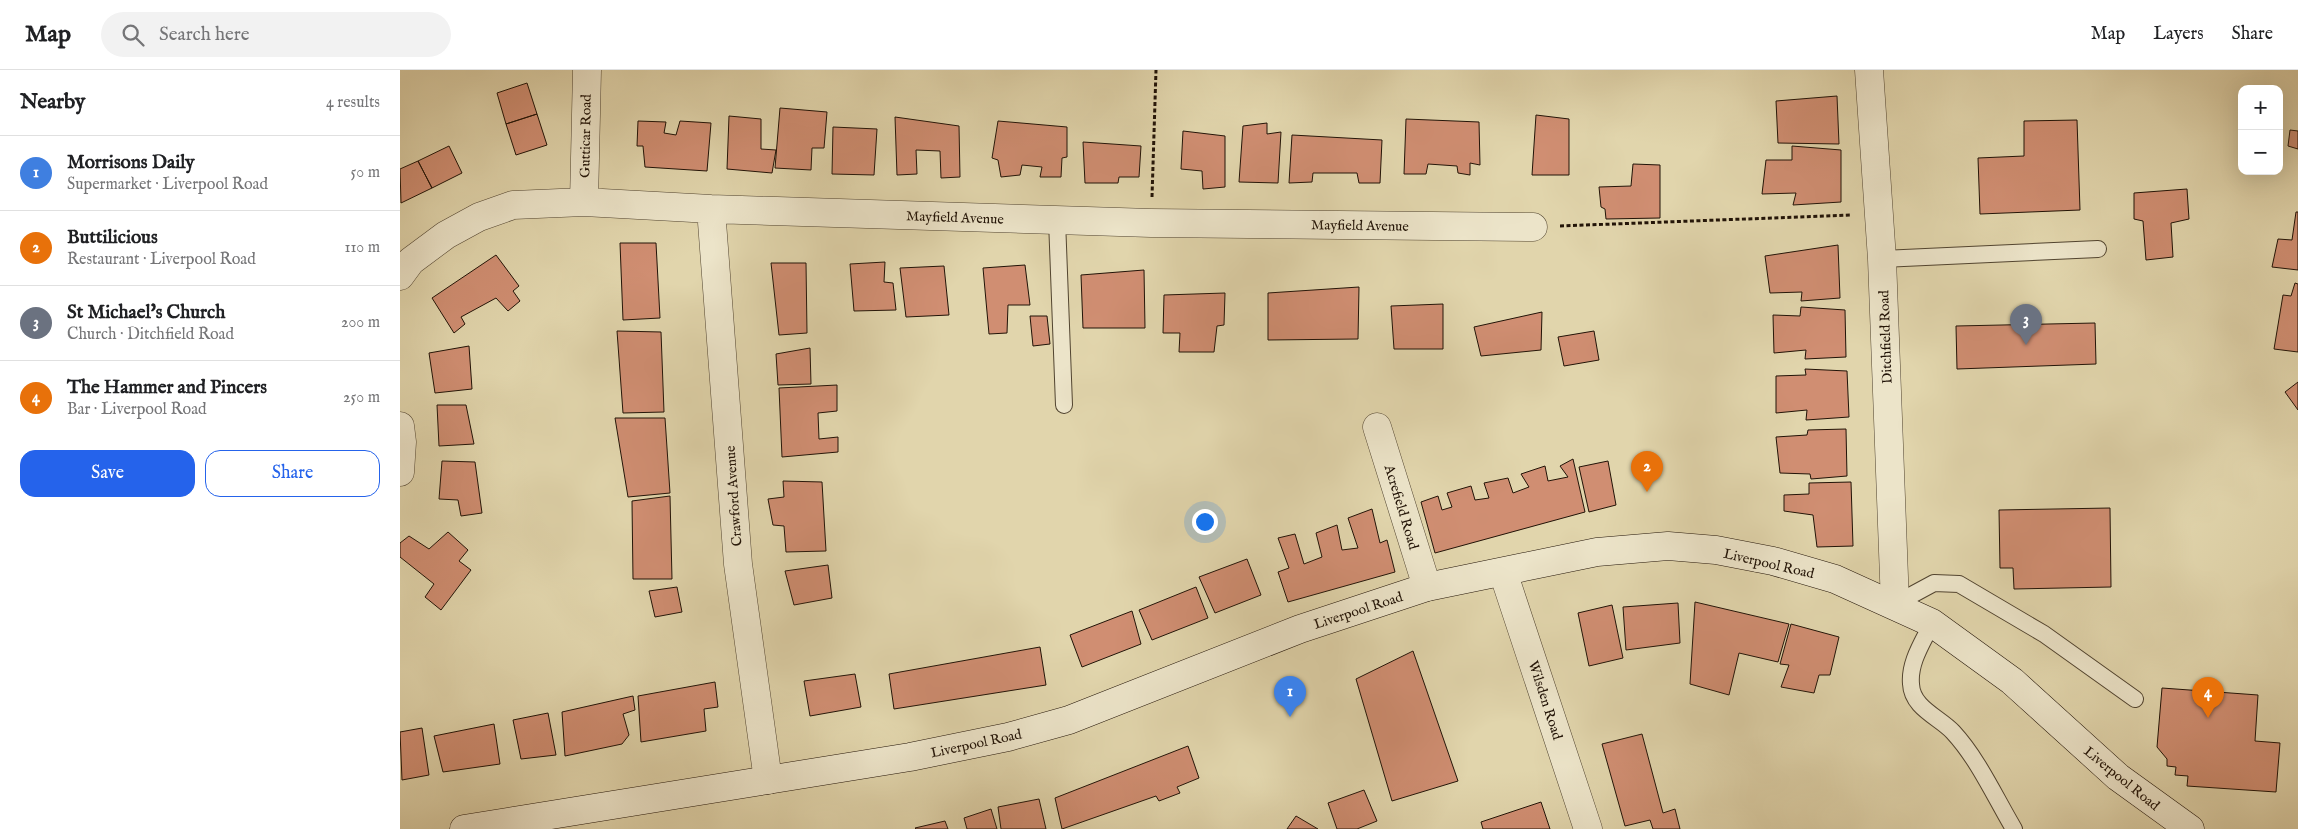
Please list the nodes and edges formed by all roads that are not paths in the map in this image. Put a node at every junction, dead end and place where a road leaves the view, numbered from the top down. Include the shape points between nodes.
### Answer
1 (587, 70) edge
2 (1869, 70) edge
3 (584, 202) junction
4 (711, 209) junction
5 (1057, 220) junction
6 (1533, 227) road end
7 (2098, 249) dead end
8 (1882, 259) junction
9 (400, 276) edge
10 (1064, 405) dead end
11 (400, 426) edge
12 (1377, 427) dead end
13 (400, 472) edge
14 (1503, 572) junction
15 (1427, 587) junction
16 (1895, 604) junction
17 (1932, 623) junction
18 (2135, 700) dead end
19 (768, 780) junction
20 (464, 829) edge
21 (1588, 829) edge
22 (2014, 829) edge
23 (2190, 829) edge

1 - 3 street, Gutticar Road
2 - 8 street, Ditchfield Road
3 - 4 street, Mayfield Avenue
3 - 9 street, Mayfield Avenue via 513,205 479,217 446,235 411,261
4 - 5 street, Mayfield Avenue
4 - 19 street, Crawford Avenue via 738,564
5 - 6 street, Mayfield Avenue
5 - 10 lane
7 - 8 lane
8 - 16 street, Ditchfield Road
11 - 13 street
12 - 15 street, Acrefield Road
14 - 15 street, Liverpool Road
14 - 16 street, Liverpool Road via 1597,552 1668,546 1716,550 1773,562 1835,579
14 - 21 street, Wilsden Road
15 - 19 street, Liverpool Road via 1300,629 1069,720 1008,737 910,757
16 - 17 street, Liverpool Road
16 - 18 lane via 1934,583 1959,584 2044,634
17 - 22 lane via 1912,664 1910,686 1918,702 1951,730 1967,750
17 - 23 street, Liverpool Road via 2012,681 2118,777
19 - 20 street, Liverpool Road

